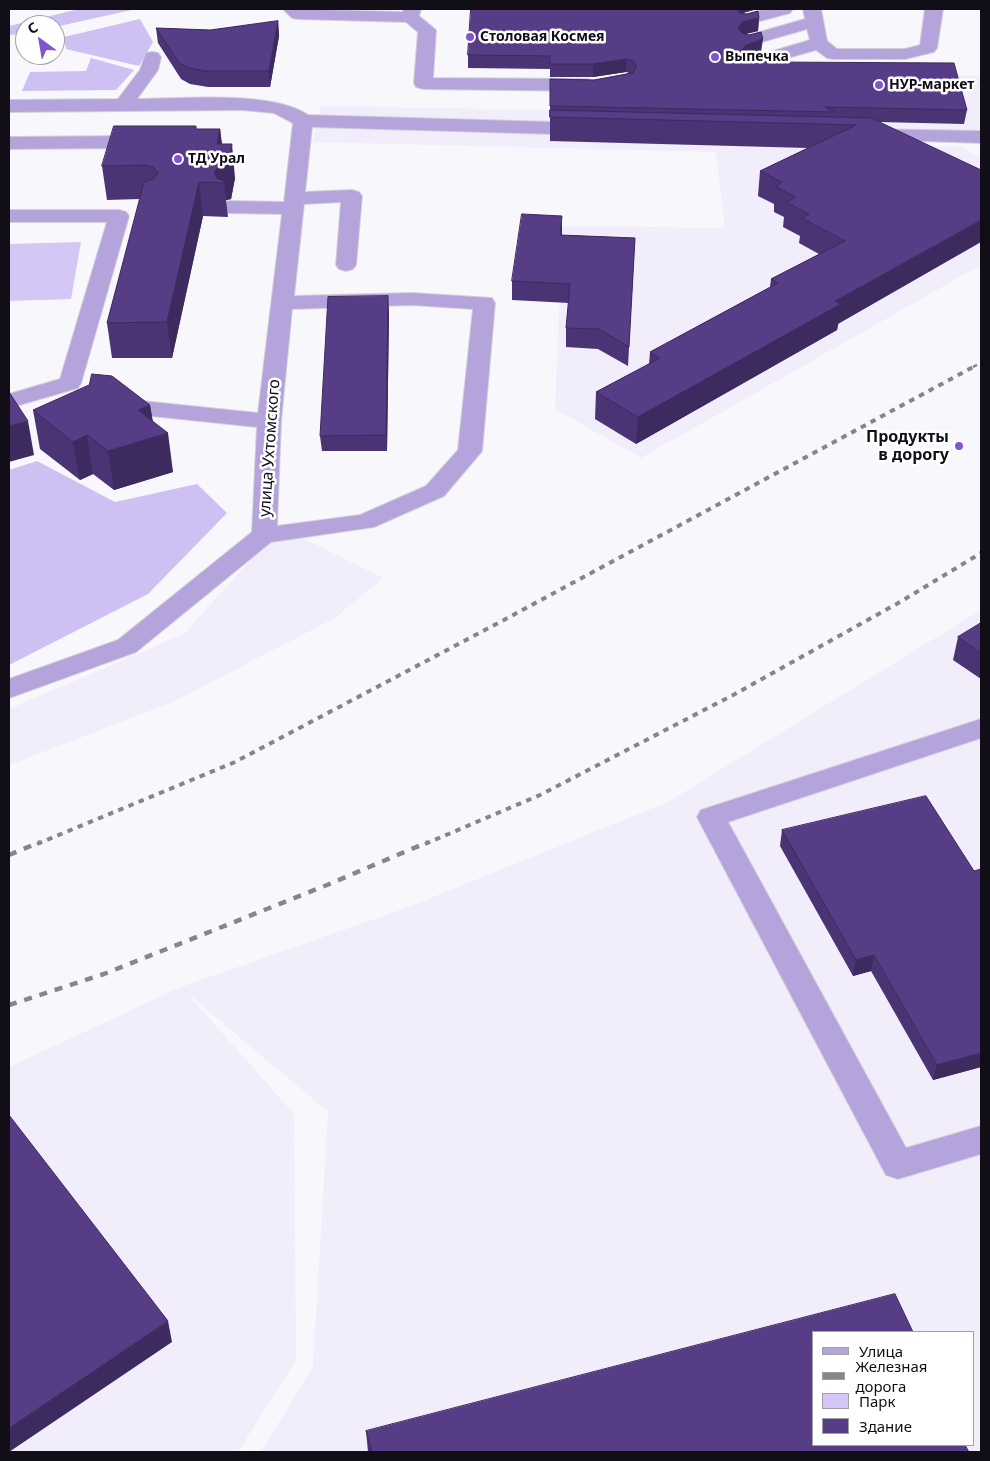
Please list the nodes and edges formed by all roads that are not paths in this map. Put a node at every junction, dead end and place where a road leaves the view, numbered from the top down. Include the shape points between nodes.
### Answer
1 (292, 9) edge
2 (784, 9) edge
3 (934, 9) edge
4 (411, 13) edge
5 (813, 15) edge
6 (745, 20) edge
7 (748, 41) edge
8 (819, 43) junction
9 (152, 57) dead end
10 (752, 63) edge
11 (601, 84) edge
12 (123, 105) junction
13 (9, 106) edge
14 (303, 121) junction
15 (610, 129) edge
16 (857, 134) edge
17 (981, 138) edge
18 (126, 142) edge
19 (9, 143) edge
20 (294, 203) junction
21 (230, 207) edge
22 (9, 216) edge
23 (346, 265) dead end
24 (282, 303) junction
25 (84, 392) junction
26 (9, 401) edge
27 (269, 421) junction
28 (264, 535) junction
29 (9, 689) edge
30 (981, 728) edge
31 (981, 1140) edge

1 - 4 street via 298,14
2 - 6 street
3 - 8 street via 928,48 905,54 833,54
4 - 11 street via 427,30 423,83
5 - 7 street
5 - 8 street
8 - 10 street
9 - 12 street via 149,70
12 - 13 street
12 - 14 street via 242,104 292,112
14 - 15 street
14 - 20 street, улица Ухтомского
16 - 17 street
18 - 19 street
20 - 21 street
20 - 23 street via 352,196
20 - 24 street, улица Ухтомского
22 - 25 street via 126,214
24 - 27 street, улица Ухтомского
24 - 28 street via 412,299 484,303 470,451 435,491 366,522
25 - 26 street
25 - 27 street via 103,404
27 - 28 street, улица Ухтомского
28 - 29 street, улица Ухтомского via 127,646
30 - 31 street via 711,817 898,1165

